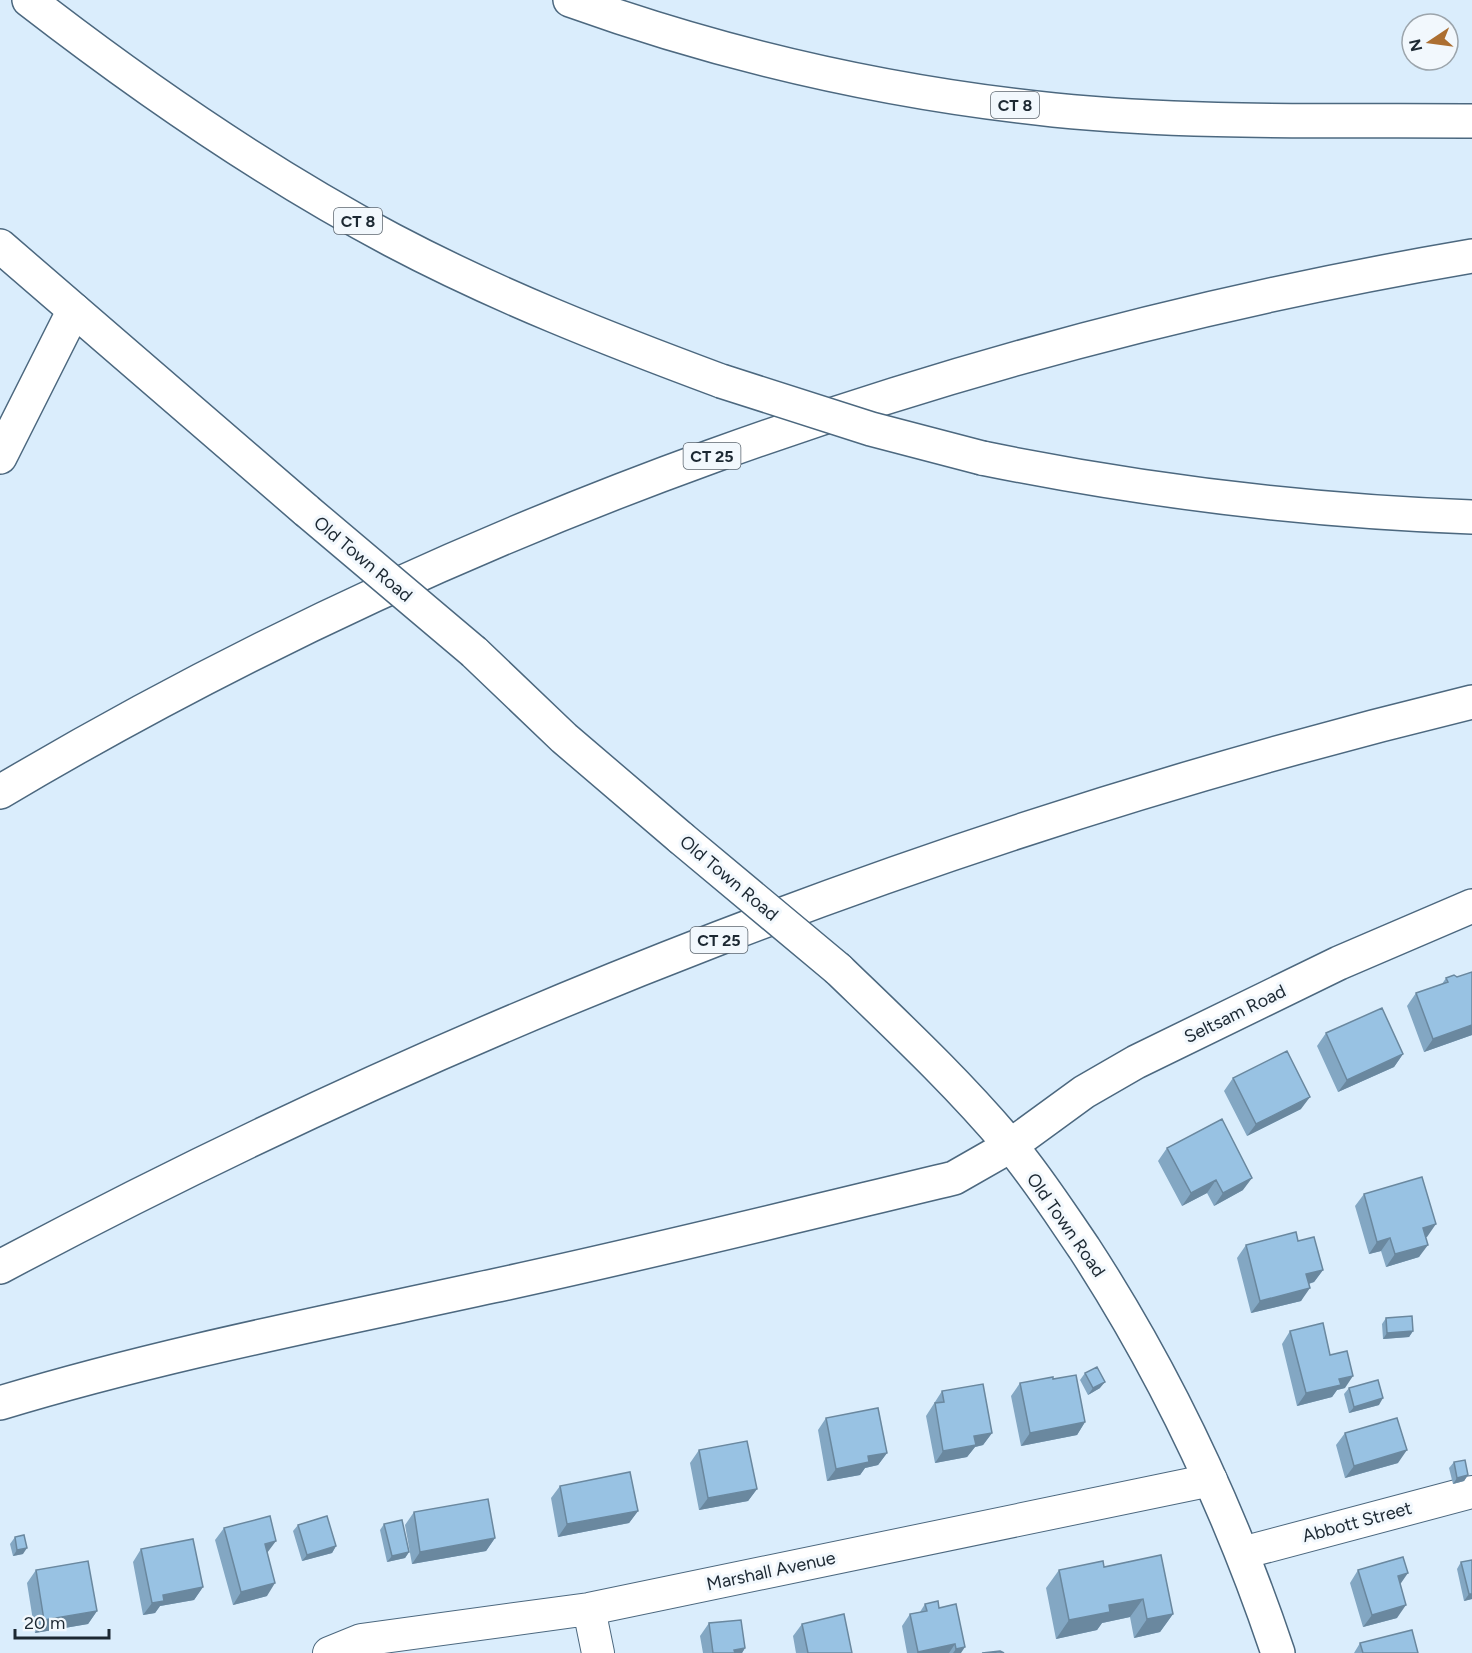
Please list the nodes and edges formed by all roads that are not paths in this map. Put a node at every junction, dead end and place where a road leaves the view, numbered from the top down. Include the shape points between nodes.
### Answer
1 (29, 0) edge
2 (570, 0) edge
3 (1472, 121) edge
4 (0, 246) edge
5 (1472, 256) edge
6 (74, 310) junction
7 (0, 456) edge
8 (1472, 518) edge
9 (1472, 702) edge
10 (0, 792) edge
11 (1472, 906) edge
12 (1010, 1146) junction
13 (0, 1267) edge
14 (0, 1403) edge
15 (1211, 1480) junction
16 (1472, 1492) edge
17 (1242, 1552) junction
18 (589, 1610) junction
19 (329, 1653) edge
20 (598, 1653) edge
21 (1278, 1653) edge

1 - 8 main road, CT 8, bridge via 195,121 392,240 589,332 721,381 871,429 982,458 1152,489 1266,504
2 - 3 main road, CT 8 via 724,48 834,75 1055,110 1169,117
4 - 6 main road, Old Town Road
5 - 10 main road, CT 25 via 1242,301 1114,332 919,386 716,455 515,534 329,617 145,710
6 - 7 main road
6 - 12 main road, Old Town Road, bridge via 474,652 564,738 838,969 956,1085
9 - 13 main road, CT 25 via 1153,790 952,855 752,927 539,1012 358,1091 162,1184
11 - 12 main road, Seltsam Road via 1339,963 1136,1062 1084,1092
12 - 14 main road, Seltsam Road via 954,1178 580,1267 255,1336
12 - 15 main road, Old Town Road via 1053,1201 1107,1284 1182,1418
15 - 17 main road, Old Town Road
15 - 18 street, Marshall Avenue
16 - 17 street, Abbott Street
17 - 21 main road, Old Town Road
18 - 19 street, Marshall Avenue via 372,1638
18 - 20 street

